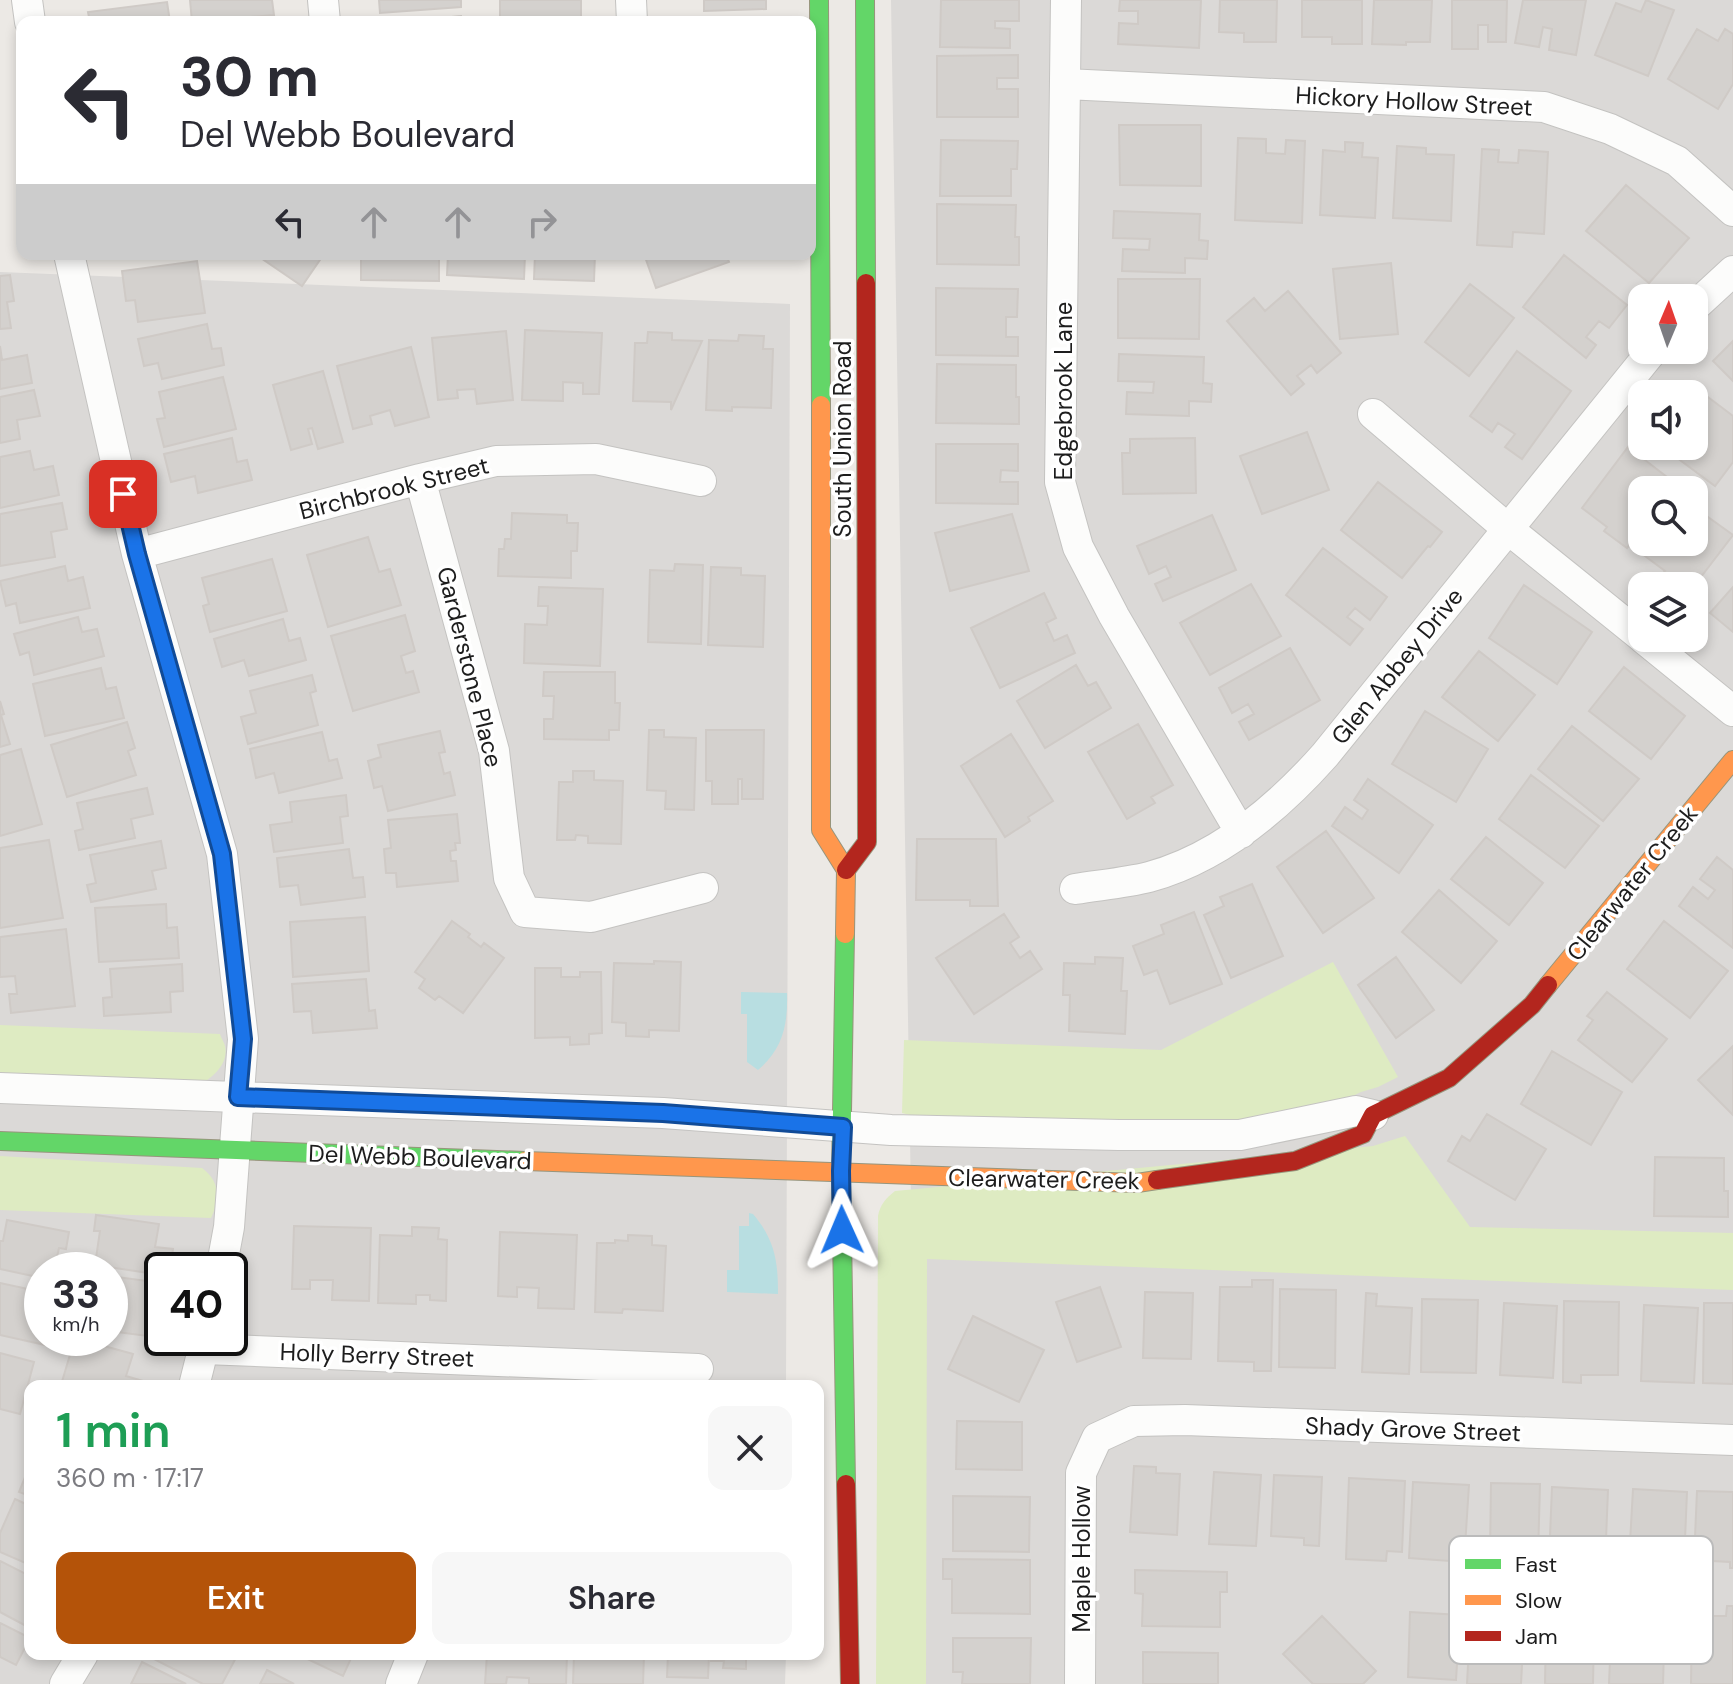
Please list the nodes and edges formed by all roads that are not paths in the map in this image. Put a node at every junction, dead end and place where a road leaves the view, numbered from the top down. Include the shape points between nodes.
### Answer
1 (819, 0) edge
2 (865, 0) edge
3 (1066, 0) edge
4 (1066, 84) junction
5 (1733, 211) edge
6 (70, 260) edge
7 (1733, 271) edge
8 (1708, 294) edge
9 (1642, 364) edge
10 (1373, 414) dead end
11 (420, 479) junction
12 (701, 481) dead end
13 (1508, 529) junction
14 (137, 554) junction
15 (1628, 627) edge
16 (1659, 652) edge
17 (1733, 711) edge
18 (1733, 760) edge
19 (1241, 833) junction
20 (846, 870) junction
21 (703, 888) dead end
22 (1075, 889) dead end
23 (0, 1088) edge
24 (238, 1097) junction
25 (1373, 1115) junction
26 (843, 1127) junction
27 (0, 1141) edge
28 (234, 1151) junction
29 (841, 1171) junction
30 (224, 1252) edge
31 (248, 1347) edge
32 (202, 1356) edge
33 (698, 1369) dead end
34 (499, 1373) edge
35 (196, 1380) edge
36 (1097, 1438) joint
37 (1733, 1440) edge
38 (79, 1660) edge
39 (411, 1660) edge
40 (65, 1684) edge
41 (401, 1684) edge
42 (850, 1684) edge
43 (1080, 1684) edge

1 - 20 street, South Union Road via 821,830
2 - 20 street, South Union Road via 867,842
3 - 4 street, Edgebrook Lane
4 - 5 street, Hickory Hollow Street via 1544,107 1610,129 1677,161
4 - 19 street, Edgebrook Lane via 1060,482 1078,547
6 - 14 street
7 - 8 street
9 - 13 street, Glen Abbey Drive
10 - 13 street
11 - 12 street, Birchbrook Street via 496,461 596,459
11 - 14 street, Birchbrook Street
11 - 21 street, Garderstone Place via 494,751 509,878 525,912 591,917
13 - 15 street
13 - 19 street, Glen Abbey Drive via 1325,755
14 - 24 street via 222,854 243,1039
16 - 17 street
18 - 25 street, Clearwater Creek via 1532,1005 1449,1078
19 - 22 street, Glen Abbey Drive via 1198,858 1149,877
20 - 26 street
23 - 24 street
24 - 26 street via 663,1113
24 - 28 street
25 - 26 street, Clearwater Creek via 1356,1111 1240,1135
25 - 29 street, Clearwater Creek via 1363,1134 1295,1161 1137,1183
26 - 29 street
27 - 28 street, Del Webb Boulevard
28 - 29 street, Del Webb Boulevard
28 - 30 street
29 - 42 street
31 - 34 street, Holly Berry Street
32 - 35 street
33 - 34 street, Holly Berry Street
36 - 37 street, Shady Grove Street via 1134,1421 1185,1420
36 - 43 street, Maple Hollow via 1081,1473
38 - 40 street
39 - 41 street

